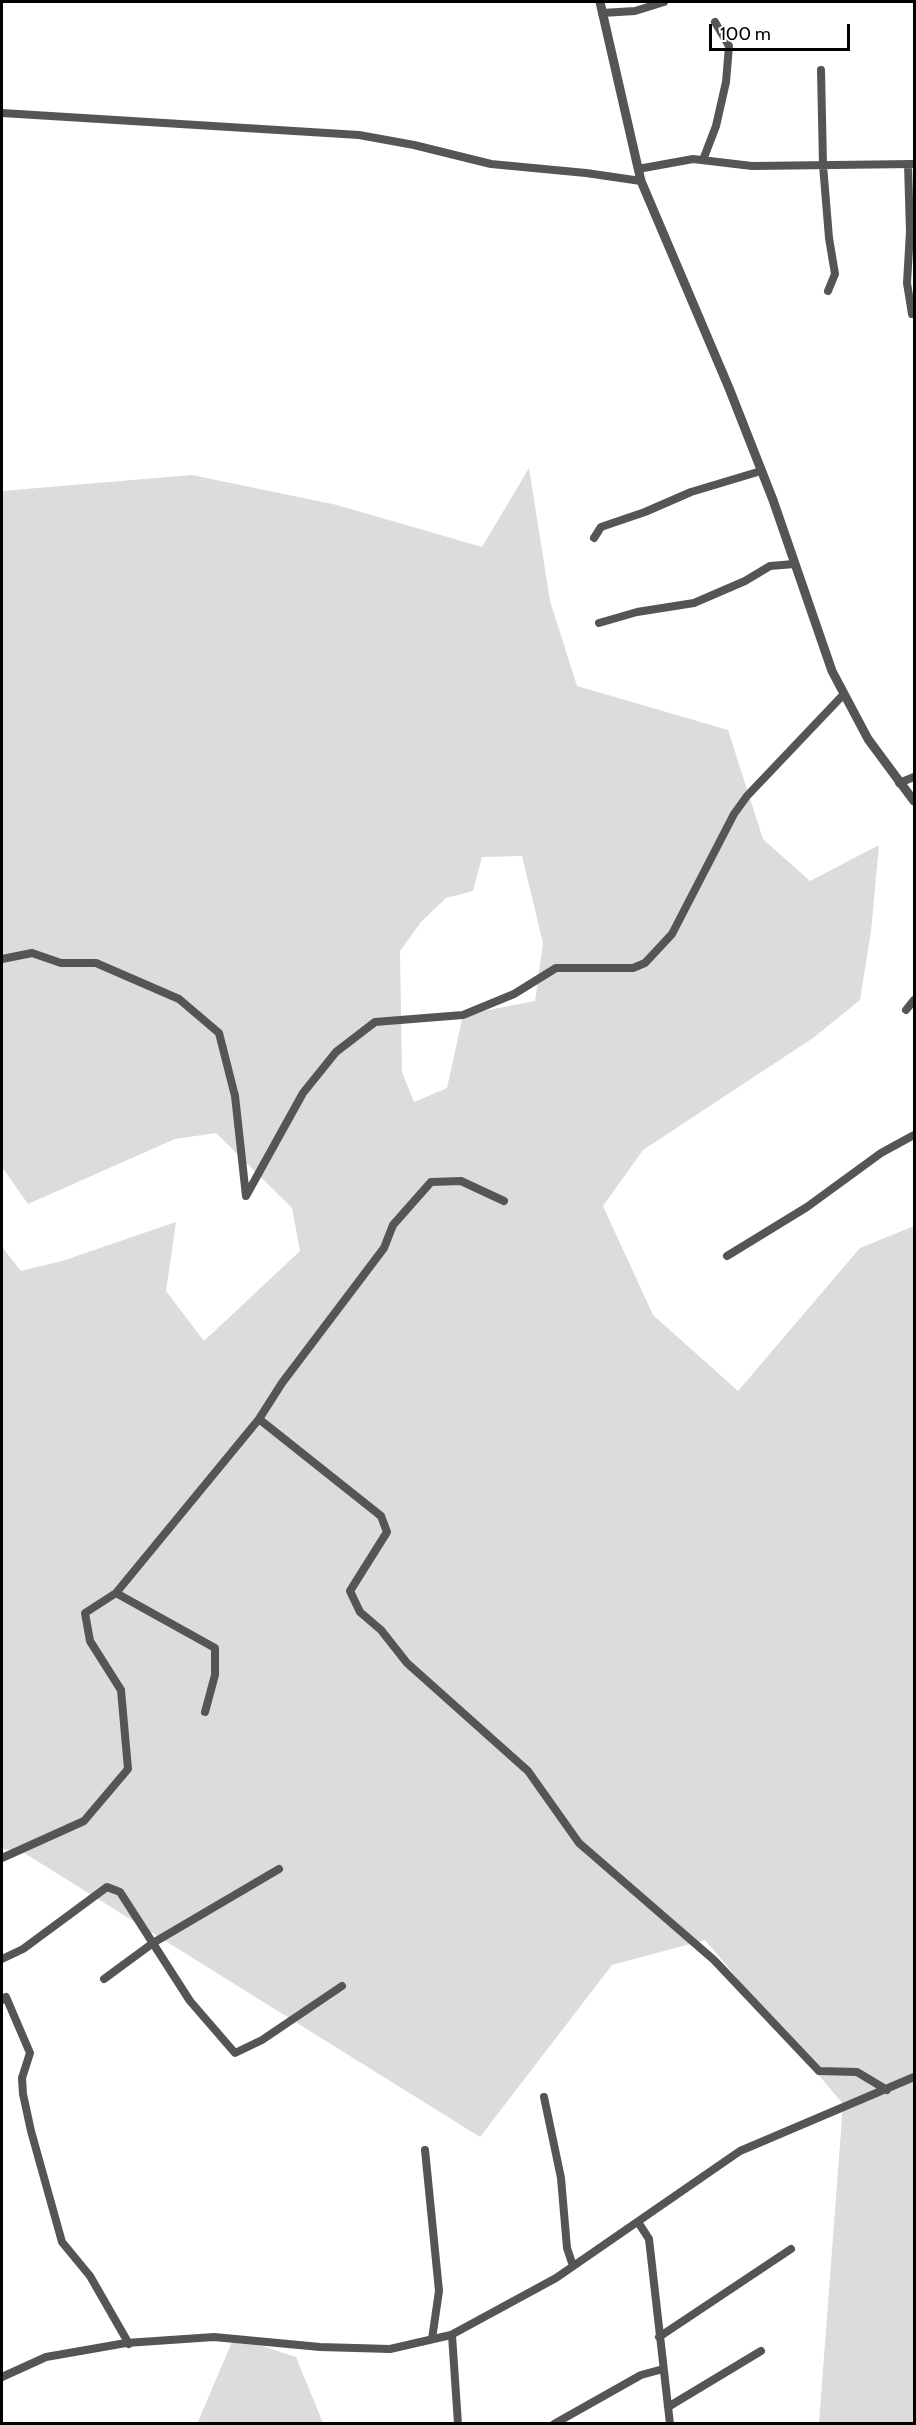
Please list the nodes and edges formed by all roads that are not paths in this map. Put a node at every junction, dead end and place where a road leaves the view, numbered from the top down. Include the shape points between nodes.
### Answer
1 (600, 2) edge
2 (664, 2) edge
3 (602, 13) junction
4 (715, 22) dead end
5 (821, 70) dead end
6 (2, 113) edge
7 (703, 160) junction
8 (911, 164) edge
9 (823, 165) junction
10 (639, 169) junction
11 (641, 181) junction
12 (828, 291) dead end
13 (912, 314) dead end
14 (761, 471) junction
15 (594, 538) dead end
16 (794, 564) junction
17 (599, 622) dead end
18 (843, 695) junction
19 (915, 777) edge
20 (899, 783) junction
21 (915, 801) edge
22 (2, 959) edge
23 (915, 1000) edge
24 (906, 1010) dead end
25 (915, 1135) edge
26 (504, 1201) dead end
27 (727, 1256) dead end
28 (258, 1419) junction
29 (116, 1593) junction
30 (205, 1712) dead end
31 (2, 1858) edge
32 (279, 1869) dead end
33 (153, 1943) junction
34 (2, 1959) edge
35 (104, 1979) dead end
36 (342, 1986) dead end
37 (2, 2000) edge
38 (915, 2077) edge
39 (886, 2090) junction
40 (544, 2097) dead end
41 (426, 2151) dead end
42 (638, 2222) junction
43 (792, 2249) dead end
44 (573, 2266) junction
45 (452, 2335) junction
46 (660, 2337) junction
47 (432, 2339) junction
48 (129, 2344) junction
49 (762, 2350) dead end
50 (663, 2369) junction
51 (2, 2377) edge
52 (668, 2407) junction
53 (458, 2424) edge
54 (554, 2424) edge
55 (670, 2424) edge

1 - 3 street
2 - 3 street via 635,11
3 - 10 street
4 - 7 street via 729,46 726,82
5 - 9 street
6 - 11 street via 359,135 491,164
7 - 9 street via 752,166
7 - 10 street
8 - 9 street
8 - 13 street via 908,283
9 - 12 street via 835,274
10 - 11 street
11 - 14 street
14 - 15 street via 691,492 601,527
14 - 16 street
16 - 17 street via 770,566 694,603
16 - 18 street
18 - 20 street
18 - 22 street via 747,796 672,934 645,963 633,968 556,969 514,994 463,1016 375,1022 336,1052 303,1093 246,1196 235,1096 219,1033 179,999 96,963 61,963 32,952
19 - 20 street
20 - 21 street
23 - 24 street
25 - 27 street via 881,1153 807,1207
26 - 28 street via 461,1182 431,1182 393,1225 384,1248
28 - 29 street
28 - 39 street via 381,1516 387,1532 350,1591 360,1612 381,1630 407,1663 528,1771 579,1843 714,1960 819,2072 857,2072
29 - 30 street via 214,1648 214,1676
29 - 31 street via 86,1613 90,1641 121,1690 128,1769 84,1821
32 - 33 street
33 - 34 street via 120,1892 107,1887 23,1949
33 - 35 street
33 - 36 street via 190,2001 235,2053 262,2040
37 - 48 street via 6,1997 30,2053 22,2078 23,2094 62,2242 90,2276
38 - 39 street
39 - 42 street via 740,2151
40 - 44 street via 561,2178 567,2248
41 - 47 street via 439,2291
42 - 44 street
42 - 46 street via 649,2239
43 - 46 street
44 - 45 street
45 - 47 street
45 - 53 street
46 - 50 street
47 - 48 street via 390,2349 214,2337
48 - 51 street via 46,2357
49 - 52 street
50 - 52 street
50 - 54 street via 641,2375
52 - 55 street

